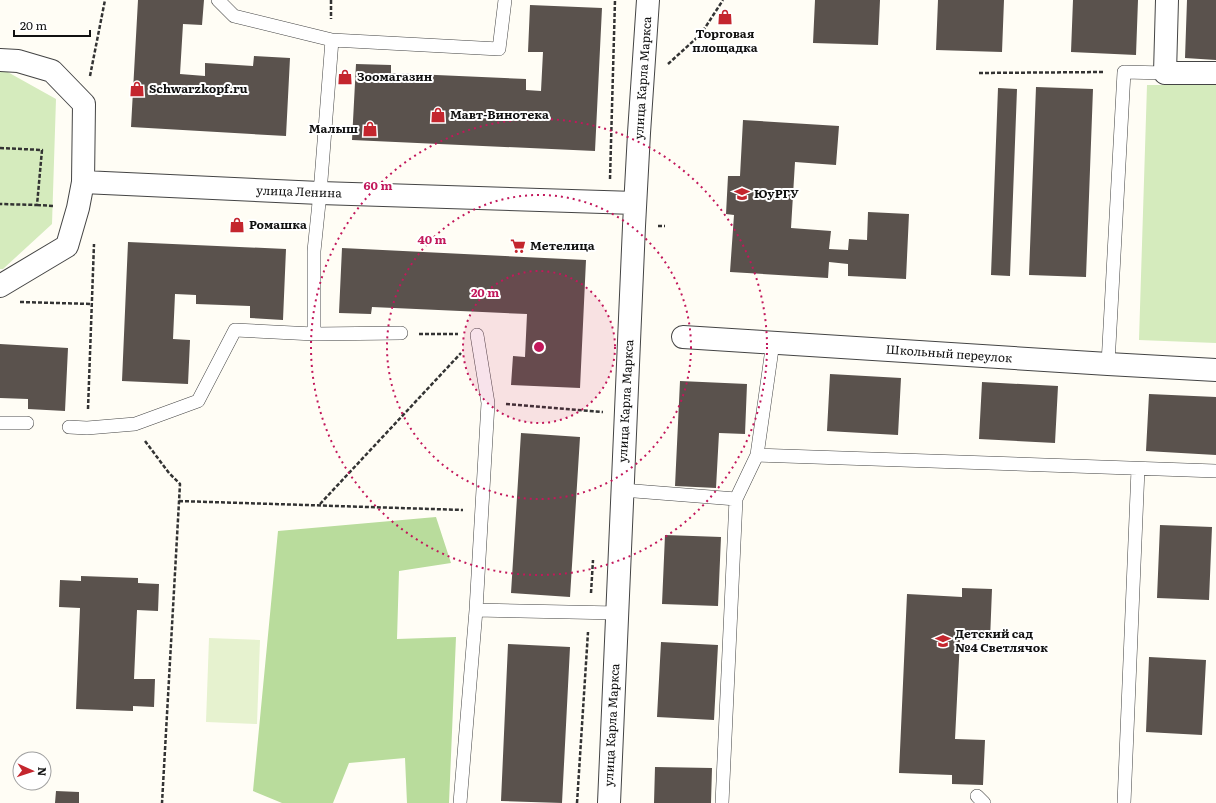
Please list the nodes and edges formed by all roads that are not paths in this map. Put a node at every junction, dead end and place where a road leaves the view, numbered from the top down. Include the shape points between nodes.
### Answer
1 (218, 0) edge
2 (506, 0) edge
3 (648, 0) edge
4 (1167, 0) edge
5 (332, 40) junction
6 (0, 60) edge
7 (1165, 73) junction
8 (1216, 73) edge
9 (82, 182) junction
10 (320, 193) junction
11 (635, 203) junction
12 (0, 286) edge
13 (401, 333) road end
14 (314, 334) junction
15 (477, 335) road end
16 (683, 337) dead end
17 (773, 342) junction
18 (1108, 364) junction
19 (1216, 370) edge
20 (0, 423) edge
21 (27, 423) dead end
22 (69, 427) dead end
23 (757, 455) junction
24 (1138, 469) junction
25 (1216, 472) edge
26 (622, 490) junction
27 (736, 498) junction
28 (476, 610) junction
29 (617, 613) junction
30 (460, 803) edge
31 (609, 803) edge
32 (722, 803) edge
33 (1124, 803) edge

1 - 5 lane via 234,16
2 - 5 lane via 499,49
3 - 11 street, улица Карла Маркса
4 - 7 street
5 - 10 lane
6 - 9 street via 18,61 52,71 84,104
7 - 8 street
7 - 18 lane via 1124,72
9 - 10 street, улица Ленина
9 - 12 street via 78,208 67,246
10 - 11 street, улица Ленина
10 - 14 lane via 314,251
11 - 26 street, улица Карла Маркса
13 - 14 lane
14 - 22 lane via 235,330 198,401 135,424
15 - 28 lane via 488,403
16 - 17 street, Школьный переулок
17 - 18 street, Школьный переулок
17 - 23 lane
18 - 19 street, Школьный переулок
20 - 21 lane
23 - 24 lane
23 - 27 lane
24 - 25 lane
24 - 33 lane
26 - 27 lane
26 - 29 street, улица Карла Маркса
27 - 32 lane
28 - 29 lane
28 - 30 lane
29 - 31 street, улица Карла Маркса

